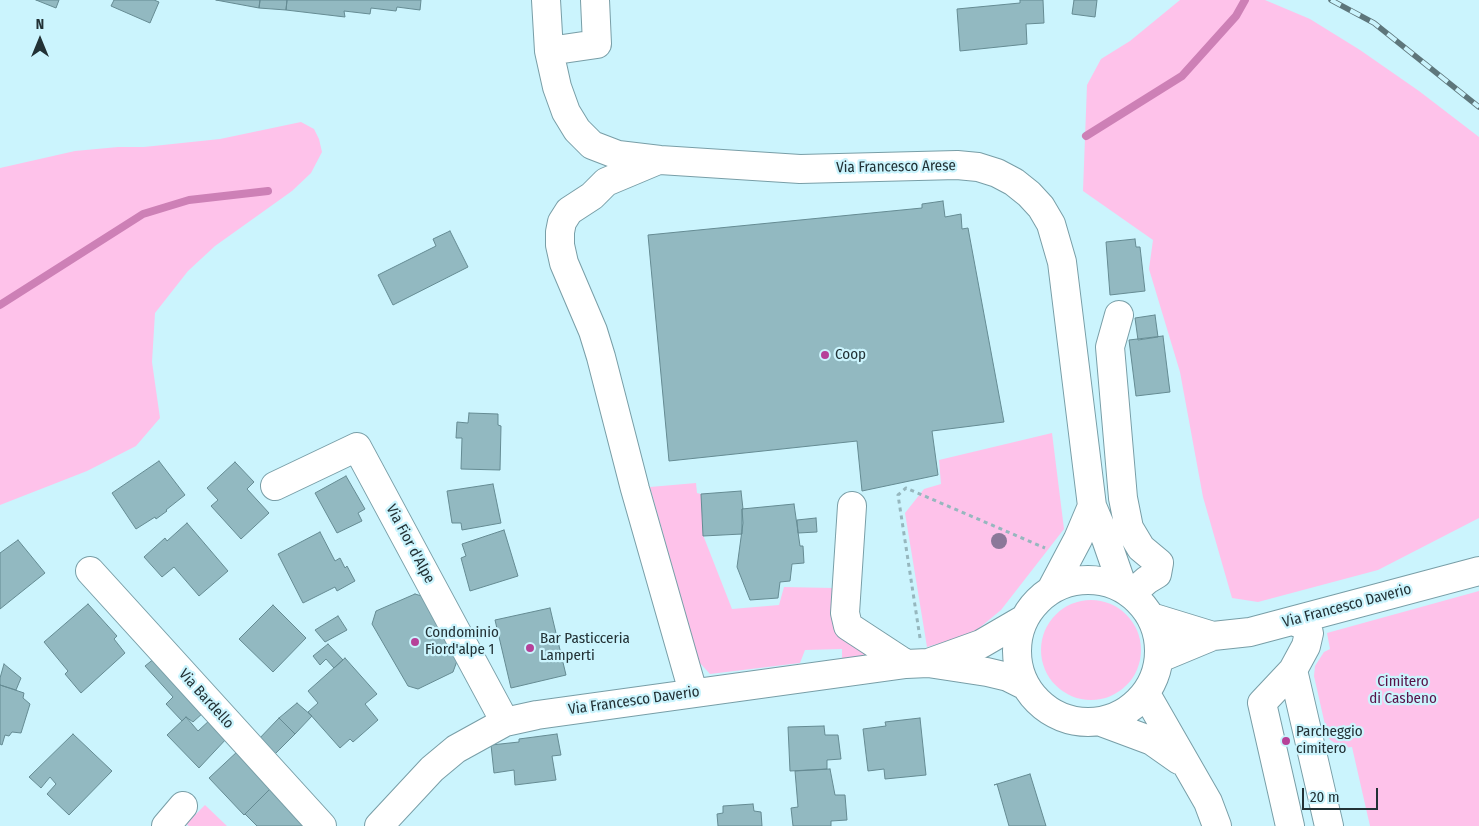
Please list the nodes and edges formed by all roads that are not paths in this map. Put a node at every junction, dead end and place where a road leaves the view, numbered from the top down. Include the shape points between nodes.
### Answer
1 (546, 0) edge
2 (595, 0) edge
3 (549, 50) junction
4 (660, 160) junction
5 (1119, 315) dead end
6 (275, 486) dead end
7 (852, 506) dead end
8 (1092, 506) junction
9 (1479, 571) edge
10 (90, 572) dead end
11 (1051, 590) junction
12 (1127, 591) junction
13 (1151, 617) junction
14 (1024, 619) junction
15 (1293, 621) junction
16 (1213, 636) junction
17 (918, 656) junction
18 (1160, 658) junction
19 (1293, 670) junction
20 (1024, 685) junction
21 (693, 692) junction
22 (1146, 694) junction
23 (505, 722) junction
24 (1101, 722) junction
25 (1187, 766) junction
26 (322, 826) edge
27 (379, 826) edge
28 (1217, 826) edge
29 (1290, 826) edge
30 (1329, 826) edge

1 - 3 street, Via Francesco Arese
2 - 3 street via 597,44
3 - 4 street, Via Francesco Arese via 566,112 592,145 618,154
4 - 8 street, Via Francesco Arese via 800,169 957,165 997,173 1029,194 1051,224 1062,262
4 - 21 street via 606,182 569,211 562,222 560,245 601,357
5 - 12 street via 1110,347 1123,498 1129,528 1141,548 1159,563 1157,574
6 - 23 street, Via Fior d'Alpe via 357,447
7 - 17 street via 845,614 848,626
8 - 11 street, Via Francesco Arese
8 - 12 street, Via Francesco Arese
9 - 15 street, Via Francesco Daverio
10 - 26 street, Via Bardello
11 - 12 street via 1074,581 1099,580
11 - 14 street via 1035,602
12 - 13 street
13 - 16 street, Via Francesco Daverio
13 - 18 street via 1159,638
14 - 17 street, Via Francesco Daverio via 982,644
14 - 20 street via 1016,651
15 - 16 street, Via Francesco Daverio via 1250,632
15 - 19 street via 1303,625 1309,633
16 - 18 street, Via Francesco Daverio
17 - 20 street, Via Francesco Daverio via 1008,677
17 - 21 street, Via Francesco Daverio
18 - 22 street
19 - 29 street via 1262,703
19 - 30 street
20 - 24 street via 1044,708 1070,721
21 - 23 street, Via Francesco Daverio via 537,714
22 - 24 street via 1126,712
22 - 25 street
23 - 27 street, Via Francesco Daverio via 456,749 432,769
24 - 25 street via 1152,741
25 - 28 street via 1208,802

